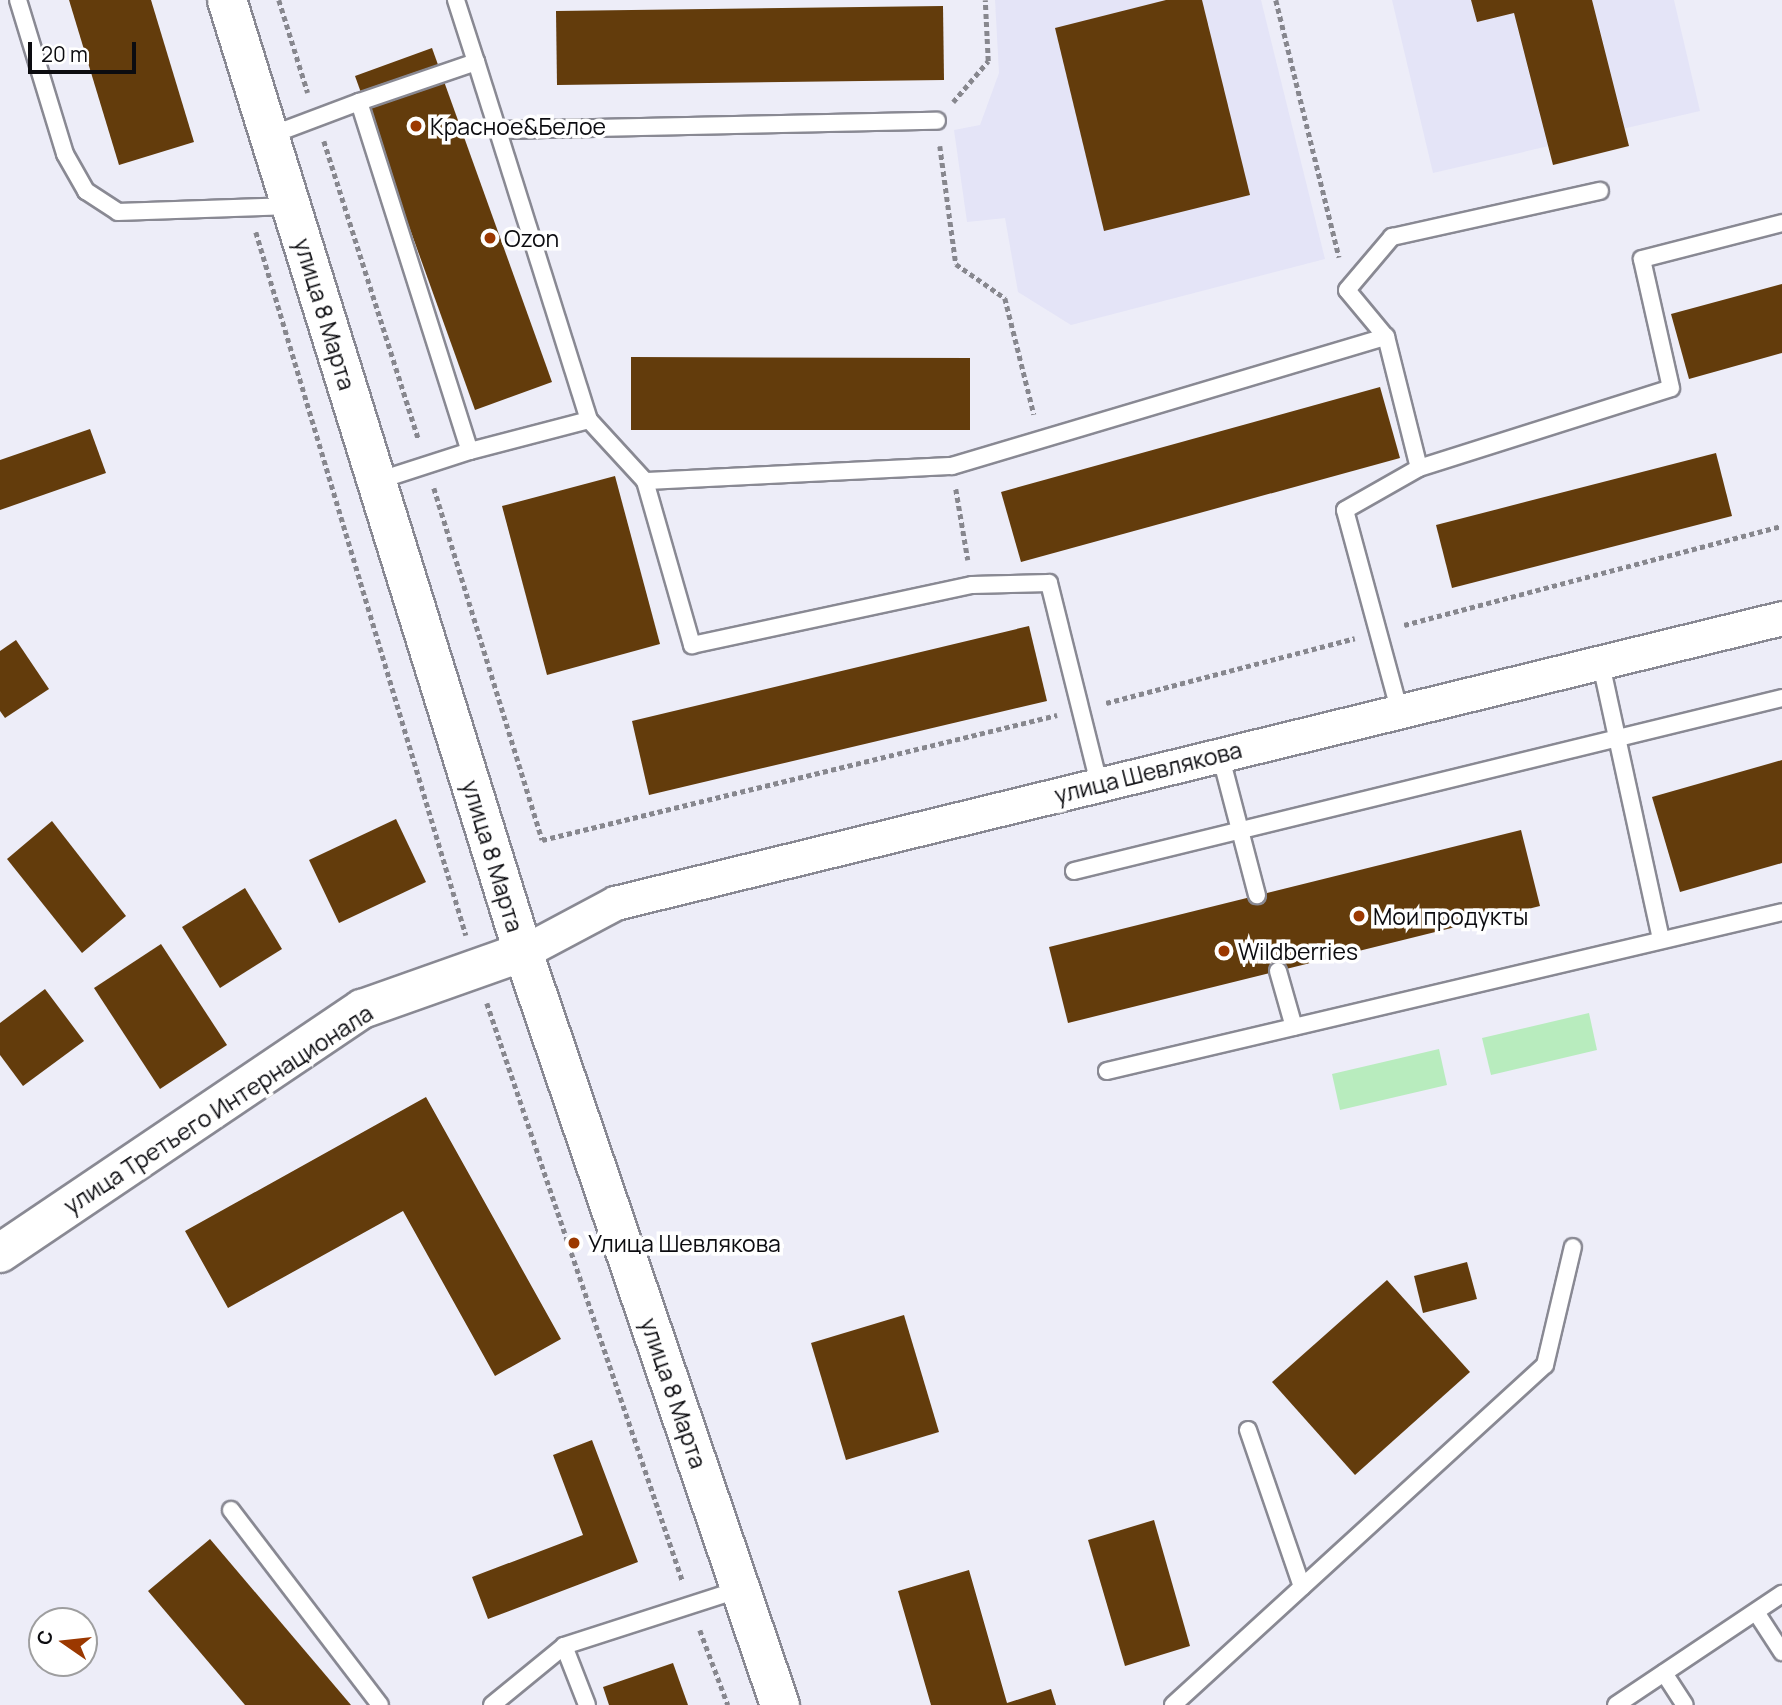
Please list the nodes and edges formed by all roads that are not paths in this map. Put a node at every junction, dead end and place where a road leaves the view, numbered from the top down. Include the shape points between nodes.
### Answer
1 (18, 0) edge
2 (227, 0) edge
3 (456, 0) edge
4 (475, 62) junction
5 (359, 102) junction
6 (937, 121) road end
7 (497, 130) junction
8 (270, 135) junction
9 (1600, 191) dead end
10 (291, 206) junction
11 (1782, 223) edge
12 (1386, 337) junction
13 (589, 420) junction
14 (470, 451) junction
15 (1419, 468) junction
16 (377, 481) junction
17 (646, 481) junction
18 (1782, 618) edge
19 (1601, 664) junction
20 (1782, 698) edge
21 (1399, 709) junction
22 (1614, 742) junction
23 (1220, 754) junction
24 (1100, 783) junction
25 (1240, 832) junction
26 (1074, 872) dead end
27 (1257, 895) dead end
28 (1782, 912) edge
29 (1661, 940) junction
30 (523, 952) junction
31 (1278, 971) dead end
32 (1294, 1027) junction
33 (1107, 1071) dead end
34 (1573, 1247) dead end
35 (0, 1253) edge
36 (1248, 1430) dead end
37 (231, 1510) dead end
38 (1302, 1587) junction
39 (741, 1589) junction
40 (1782, 1594) edge
41 (1756, 1612) junction
42 (564, 1646) junction
43 (1782, 1652) edge
44 (1664, 1673) junction
45 (380, 1705) edge
46 (492, 1705) edge
47 (587, 1705) edge
48 (780, 1705) edge
49 (1173, 1705) edge
50 (1616, 1705) edge
51 (1685, 1705) edge

1 - 10 lane via 65,154 86,191 118,212
2 - 8 street, улица 8 Марта
3 - 4 lane
4 - 5 lane
4 - 7 lane
5 - 8 lane
5 - 14 lane
6 - 7 lane
7 - 13 lane
8 - 10 street, улица 8 Марта
9 - 12 lane via 1392,237 1347,290
10 - 16 street, улица 8 Марта
11 - 15 lane via 1642,259 1671,388
12 - 15 lane
12 - 17 lane via 952,466
13 - 14 lane
13 - 17 lane
14 - 16 lane
15 - 21 lane via 1345,510
16 - 30 street, улица 8 Марта
17 - 24 lane via 692,645 972,585 1049,583
18 - 19 street, улица Шевлякова
19 - 21 street, улица Шевлякова
19 - 22 lane
20 - 22 lane
21 - 23 street, улица Шевлякова
22 - 25 lane
22 - 29 lane
23 - 24 street, улица Шевлякова
23 - 25 lane
24 - 30 street, улица Шевлякова via 615,903
25 - 26 lane
25 - 27 lane
28 - 29 lane
29 - 32 lane
30 - 35 street, улица Третьего Интернационала via 362,1009
30 - 39 street, улица 8 Марта
31 - 32 lane
32 - 33 lane
34 - 38 lane via 1545,1365
36 - 38 lane
37 - 45 lane
38 - 49 lane
39 - 42 lane
39 - 48 street, улица 8 Марта
40 - 41 lane
41 - 43 lane
41 - 44 lane
42 - 46 lane
42 - 47 lane
44 - 50 lane
44 - 51 lane

